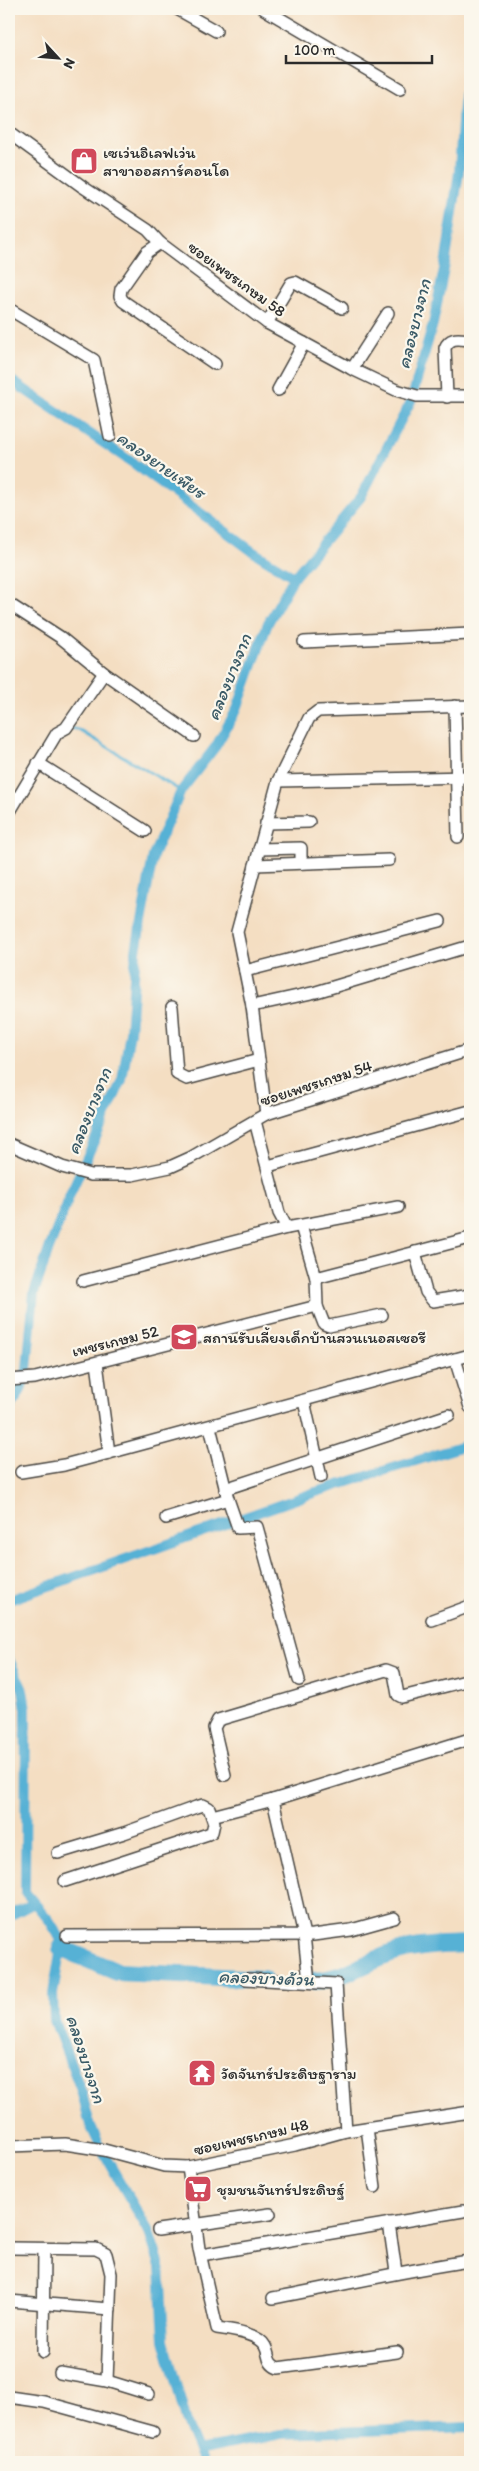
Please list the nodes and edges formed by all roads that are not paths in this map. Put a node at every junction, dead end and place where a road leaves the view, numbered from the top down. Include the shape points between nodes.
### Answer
1 (177, 9) edge
2 (264, 9) edge
3 (216, 31) dead end
4 (400, 89) dead end
5 (9, 133) edge
6 (160, 243) junction
7 (342, 308) dead end
8 (9, 309) edge
9 (388, 313) dead end
10 (267, 323) junction
11 (470, 340) edge
12 (304, 343) junction
13 (215, 364) dead end
14 (352, 369) junction
15 (278, 390) dead end
16 (448, 396) junction
17 (470, 396) edge
18 (110, 436) dead end
19 (9, 604) edge
20 (470, 634) edge
21 (304, 642) dead end
22 (104, 674) junction
23 (455, 706) junction
24 (470, 706) edge
25 (194, 736) dead end
26 (38, 764) junction
27 (457, 777) junction
28 (470, 777) edge
29 (278, 781) junction
30 (9, 813) edge
31 (309, 822) dead end
32 (266, 823) junction
33 (145, 831) dead end
34 (458, 837) dead end
35 (259, 849) junction
36 (389, 860) dead end
37 (301, 863) junction
38 (255, 865) junction
39 (440, 921) dead end
40 (470, 946) edge
41 (245, 971) junction
42 (252, 1006) junction
43 (172, 1008) dead end
44 (470, 1050) edge
45 (259, 1060) junction
46 (470, 1111) edge
47 (266, 1114) junction
48 (255, 1121) junction
49 (9, 1144) edge
50 (268, 1166) junction
51 (398, 1207) dead end
52 (301, 1226) junction
53 (287, 1228) junction
54 (470, 1238) edge
55 (415, 1252) junction
56 (316, 1278) junction
57 (84, 1281) dead end
58 (470, 1295) edge
59 (317, 1306) junction
60 (382, 1315) dead end
61 (470, 1355) edge
62 (455, 1359) junction
63 (97, 1363) junction
64 (9, 1380) edge
65 (304, 1401) junction
66 (470, 1406) edge
67 (449, 1415) dead end
68 (210, 1427) junction
69 (109, 1453) junction
70 (317, 1457) junction
71 (21, 1472) dead end
72 (321, 1477) dead end
73 (226, 1494) junction
74 (166, 1518) dead end
75 (470, 1606) edge
76 (432, 1620) dead end
77 (299, 1680) dead end
78 (470, 1680) edge
79 (470, 1738) edge
80 (225, 1776) dead end
81 (273, 1800) junction
82 (212, 1816) junction
83 (58, 1853) dead end
84 (65, 1881) dead end
85 (394, 1918) dead end
86 (304, 1935) junction
87 (67, 1936) dead end
88 (308, 1975) junction
89 (246, 1979) dead end
90 (470, 2112) edge
91 (367, 2128) junction
92 (346, 2131) junction
93 (9, 2146) edge
94 (188, 2167) junction
95 (375, 2187) dead end
96 (463, 2211) dead end
97 (270, 2214) dead end
98 (389, 2223) junction
99 (195, 2225) junction
100 (158, 2230) dead end
101 (9, 2248) edge
102 (44, 2249) junction
103 (202, 2255) junction
104 (470, 2261) edge
105 (396, 2272) junction
106 (273, 2298) dead end
107 (9, 2302) edge
108 (43, 2304) junction
109 (110, 2309) junction
110 (43, 2352) dead end
111 (397, 2352) dead end
112 (60, 2373) dead end
113 (107, 2380) junction
114 (149, 2394) dead end
115 (9, 2397) edge
116 (152, 2432) dead end

1 - 3 street
2 - 4 street
5 - 6 street, ซอยเพชรเกษม 58 via 148,230
6 - 10 street, ซอยเพชรเกษม 58
6 - 13 street via 147,252 121,289 120,296
7 - 10 street via 295,282
8 - 18 street via 94,360
9 - 14 street
10 - 12 street, ซอยเพชรเกษม 58
11 - 16 street via 453,339 444,348
12 - 14 street, ซอยเพชรเกษม 58
12 - 15 street
14 - 16 street, ซอยเพชรเกษม 58 via 396,390 417,396
16 - 17 street, ซอยเพชรเกษม 58
19 - 22 street via 60,638
20 - 21 street
22 - 25 street
22 - 26 street via 67,727 57,733
23 - 24 street
23 - 27 street
23 - 29 street via 314,712
26 - 30 street
26 - 33 street
27 - 28 street
27 - 29 street
27 - 34 street
29 - 32 street
31 - 32 street
32 - 35 street
35 - 37 street via 307,848
35 - 38 street
36 - 37 street
37 - 38 street
38 - 41 street via 237,932
39 - 41 street
40 - 42 street via 316,992
41 - 42 street
42 - 45 street
43 - 45 street via 177,1074 182,1078
44 - 47 street, ซอยเพชรเกษม 54
45 - 47 street
46 - 50 street
47 - 48 street, ซอยเพชรเกษม 54
48 - 49 street, ซอยเพชรเกษม 54 via 170,1167 132,1175 91,1175 62,1167
48 - 50 street
50 - 53 street via 279,1213
51 - 52 street
52 - 53 street
52 - 56 street
53 - 57 street
54 - 55 street
55 - 56 street
55 - 58 street via 426,1292 433,1301
56 - 59 street
59 - 60 street via 324,1324 330,1326
59 - 63 street, เพชรเกษม 52
61 - 62 street
62 - 65 street
62 - 66 street
63 - 64 street, เพชรเกษม 52 via 35,1378
63 - 69 street
65 - 68 street
65 - 70 street
67 - 70 street
68 - 69 street
68 - 73 street
69 - 71 street
70 - 72 street
70 - 73 street
73 - 74 street
73 - 77 street via 239,1530 257,1527
75 - 76 street
78 - 80 street via 402,1697 398,1695 394,1673 386,1670 218,1720 214,1728
79 - 81 street
81 - 82 street
81 - 86 street
82 - 83 street via 206,1806 196,1807
82 - 84 street via 214,1827 208,1834
85 - 86 street via 352,1930
86 - 87 street
86 - 88 street
88 - 89 street
88 - 92 street via 332,1982 338,1989
90 - 91 street, ซอยเพชรเกษม 48
91 - 92 street, ซอยเพชรเกษม 48
91 - 95 street
92 - 94 street, ซอยเพชรเกษม 48 via 296,2145
93 - 94 street, ซอยเพชรเกษม 48 via 65,2144 104,2150 164,2166
94 - 99 street
96 - 98 street
97 - 99 street
98 - 103 street
98 - 105 street
99 - 100 street
99 - 103 street
101 - 102 street
102 - 108 street
102 - 109 street via 96,2249 106,2254 111,2274
103 - 111 street via 218,2328 233,2329 259,2340 266,2346 272,2366 290,2368
104 - 105 street
105 - 106 street
107 - 108 street
108 - 109 street
108 - 110 street
109 - 113 street
112 - 113 street
113 - 114 street
115 - 116 street via 44,2402

